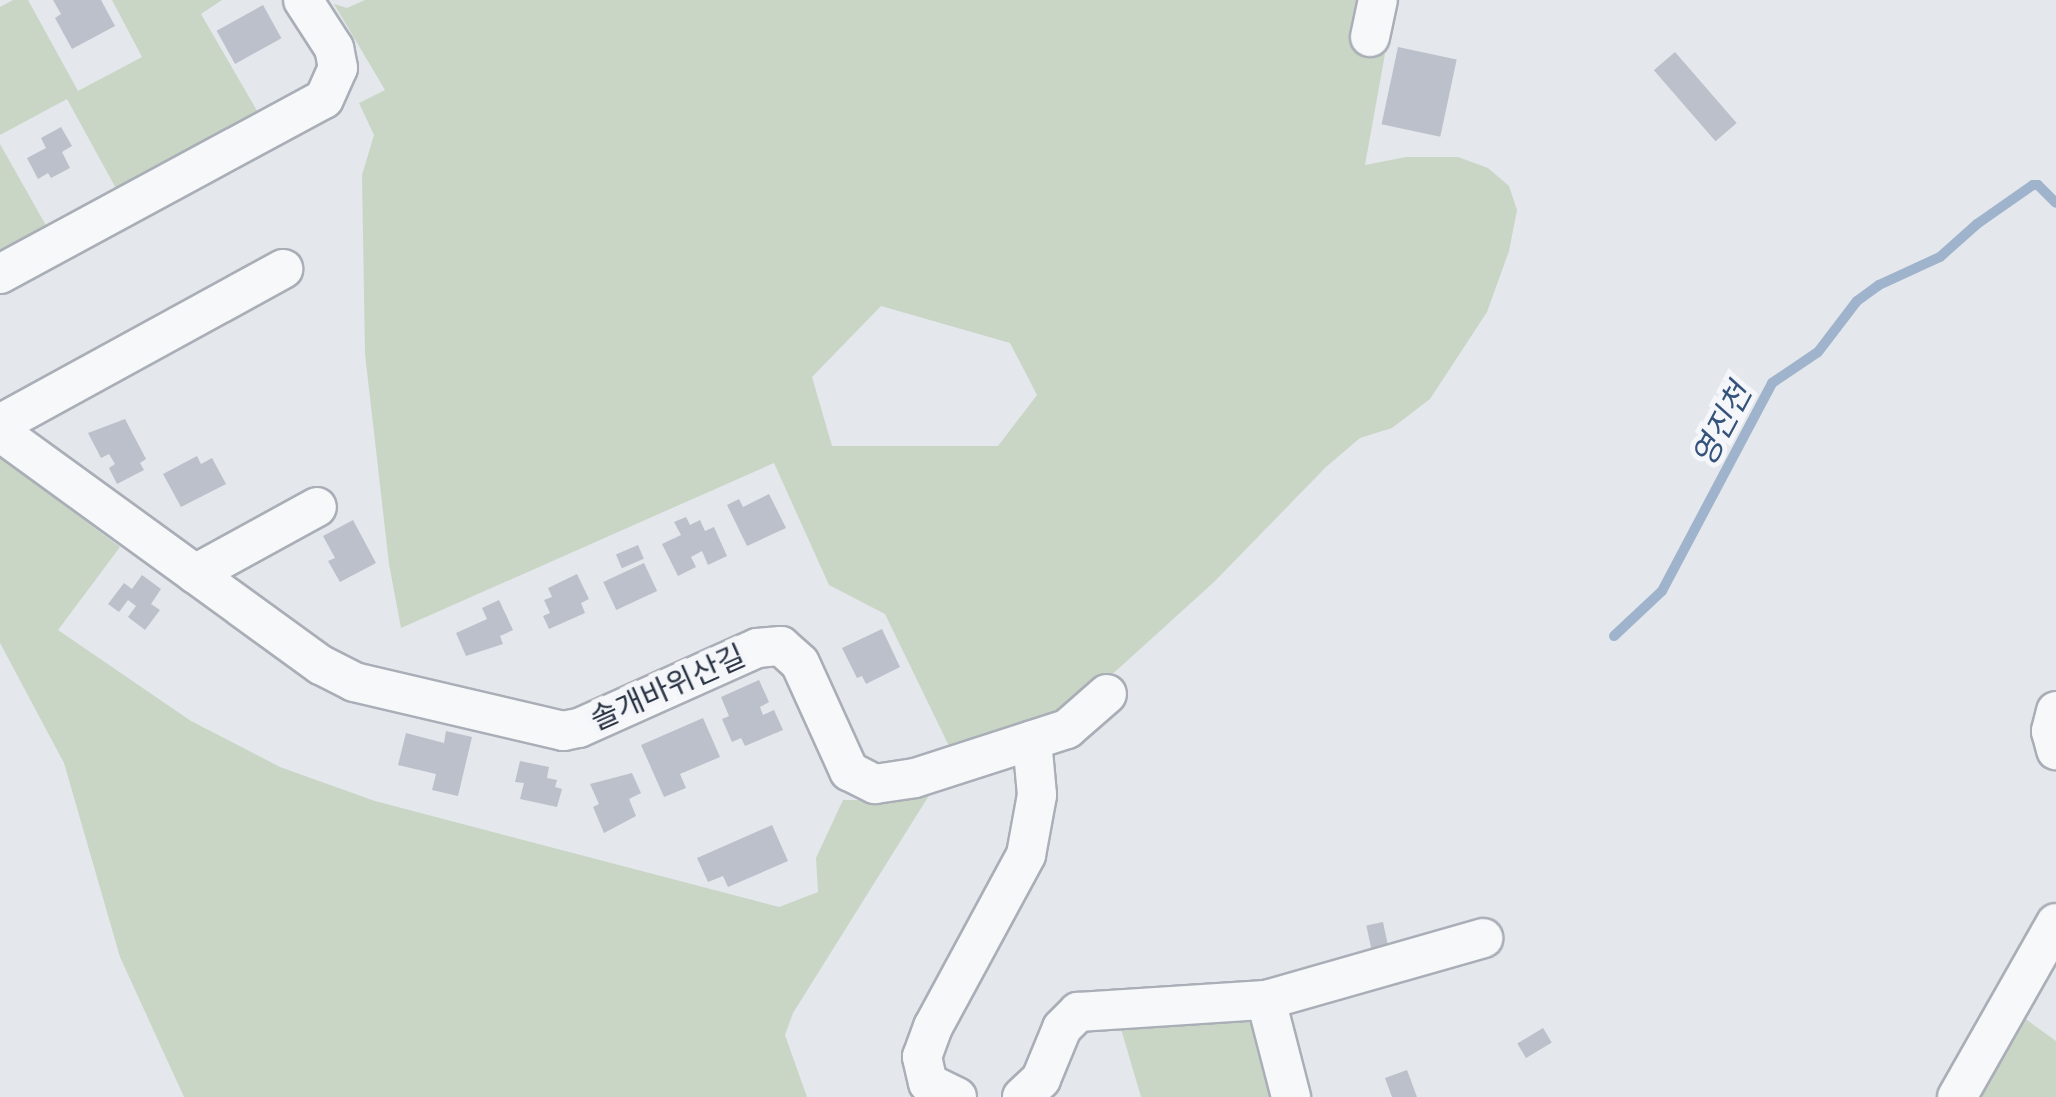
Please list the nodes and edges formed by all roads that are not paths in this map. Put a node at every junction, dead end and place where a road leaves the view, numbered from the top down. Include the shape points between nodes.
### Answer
1 (303, 0) edge
2 (1378, 0) edge
3 (1370, 37) dead end
4 (284, 269) dead end
5 (0, 274) edge
6 (0, 424) edge
7 (0, 432) edge
8 (317, 507) dead end
9 (195, 574) junction
10 (1107, 694) dead end
11 (2056, 710) edge
12 (1032, 740) junction
13 (2056, 750) edge
14 (2056, 923) edge
15 (1483, 938) dead end
16 (1266, 1000) junction
17 (957, 1097) edge
18 (1022, 1097) edge
19 (1291, 1097) edge
20 (1957, 1097) edge

1 - 5 lane via 334,48 338,68 324,99
2 - 3 lane
4 - 6 lane
7 - 9 lane, 솔개바위산길
8 - 9 lane
9 - 12 lane, 솔개바위산길 via 336,674 564,730 770,644 800,663 842,760 861,780 915,778
10 - 12 lane, 솔개바위산길 via 1080,722
11 - 13 lane via 2050,731
12 - 17 lane via 1037,795 1026,855 922,1057 928,1083
14 - 20 lane
15 - 16 lane
16 - 18 lane via 1078,1012 1062,1028 1041,1079
16 - 19 lane

